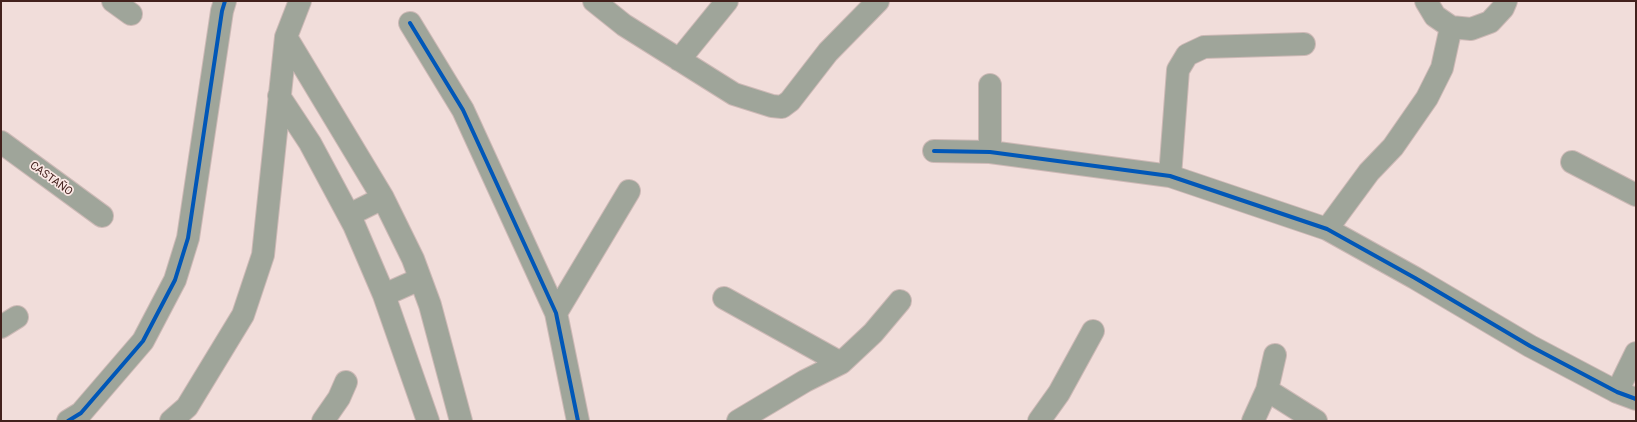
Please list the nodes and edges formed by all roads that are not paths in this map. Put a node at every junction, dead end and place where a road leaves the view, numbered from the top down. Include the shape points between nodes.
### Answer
1 (113, 1) edge
2 (225, 1) edge
3 (300, 1) edge
4 (594, 1) edge
5 (727, 1) edge
6 (878, 1) edge
7 (1426, 1) edge
8 (1506, 1) edge
9 (131, 14) dead end
10 (410, 23) dead end
11 (1451, 27) junction
12 (286, 37) junction
13 (1304, 44) dead end
14 (679, 60) junction
15 (990, 85) dead end
16 (279, 96) junction
17 (1, 142) edge
18 (934, 151) dead end
19 (990, 152) junction
20 (1572, 162) dead end
21 (1170, 176) junction
22 (628, 191) dead end
23 (1636, 195) edge
24 (383, 198) junction
25 (349, 215) junction
26 (102, 216) dead end
27 (1327, 229) junction
28 (420, 279) junction
29 (384, 295) junction
30 (724, 298) dead end
31 (900, 301) dead end
32 (556, 313) junction
33 (1093, 331) dead end
34 (1636, 354) edge
35 (1275, 355) dead end
36 (841, 363) junction
37 (346, 382) dead end
38 (1267, 390) junction
39 (1626, 395) edge
40 (68, 421) edge
41 (171, 421) edge
42 (323, 421) edge
43 (428, 421) edge
44 (461, 421) edge
45 (578, 421) edge
46 (738, 421) edge
47 (1039, 421) edge
48 (1253, 421) edge
49 (1316, 421) edge

1 - 9 street
2 - 40 street via 188,238 175,280 143,341 81,413
3 - 12 street
4 - 14 street via 624,25
5 - 14 street
6 - 14 street via 828,52 790,101 782,107 734,94
7 - 11 street via 1435,16
8 - 11 street via 1490,22 1471,29
10 - 32 street via 463,110
11 - 27 street via 1442,68 1427,98 1393,147 1369,172
12 - 16 street
12 - 24 street
13 - 21 street via 1204,47 1187,55 1178,70
15 - 19 street
16 - 25 street via 310,143
16 - 41 street via 263,255 243,315 186,407
17 - 26 street, CASTAÑO
18 - 19 street
19 - 21 street
20 - 23 street
21 - 27 street
22 - 32 street
24 - 25 street
24 - 28 street
25 - 29 street
27 - 39 street via 1530,346
28 - 29 street
28 - 44 street via 430,305
29 - 43 street
30 - 36 street
31 - 36 street via 873,333
32 - 45 street
33 - 47 street via 1059,393
34 - 39 street
35 - 38 street
36 - 46 street
37 - 42 street via 339,398
38 - 48 street
38 - 49 street

